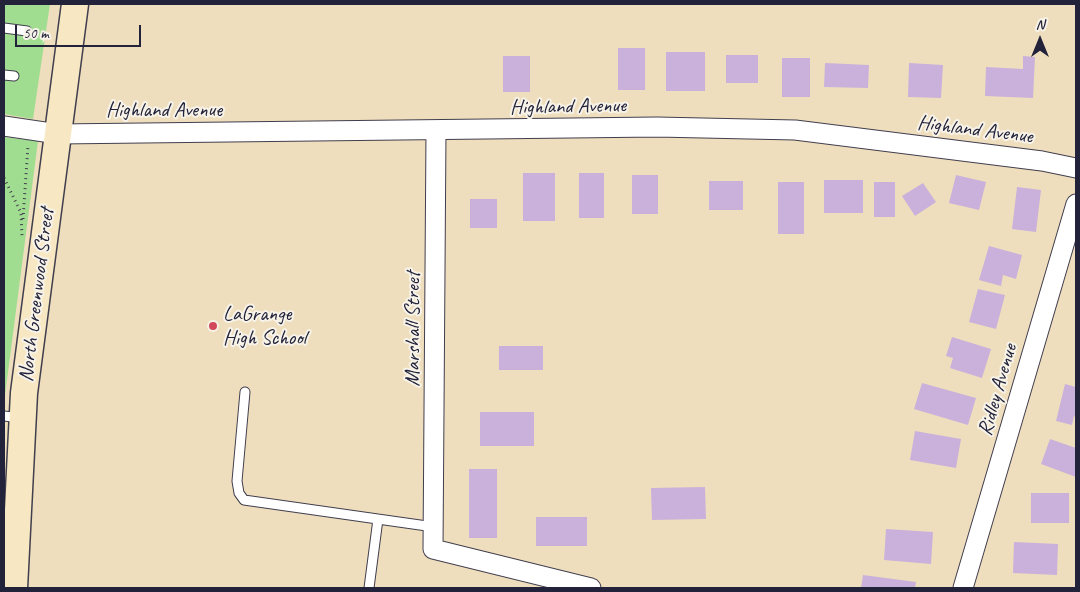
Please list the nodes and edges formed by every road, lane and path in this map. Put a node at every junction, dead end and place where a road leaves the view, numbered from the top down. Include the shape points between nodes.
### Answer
1 (75, 4) edge
2 (4, 28) edge
3 (27, 31) dead end
4 (4, 75) edge
5 (14, 76) dead end
6 (4, 126) edge
7 (436, 131) junction
8 (58, 134) junction
9 (29, 146) dead end
10 (1076, 168) edge
11 (4, 178) edge
12 (1076, 204) edge
13 (245, 392) dead end
14 (13, 417) edge
15 (378, 519) junction
16 (434, 527) junction
17 (14, 588) edge
18 (369, 588) edge
19 (591, 588) edge
20 (963, 588) edge

1 - 8 main road, North Greenwood Street
2 - 3 lane
4 - 5 lane
6 - 8 street, Highland Avenue
7 - 8 street, Highland Avenue
7 - 10 street, Highland Avenue via 795,130
7 - 16 street, Marshall Street
8 - 14 main road, North Greenwood Street via 33,319
9 - 11 path via 22,237 21,213
12 - 20 street, Ridley Avenue
13 - 15 lane via 237,481 239,494 244,500
14 - 17 main road, North Greenwood Street
15 - 16 lane
15 - 18 lane
16 - 19 street, Marshall Street via 433,550

